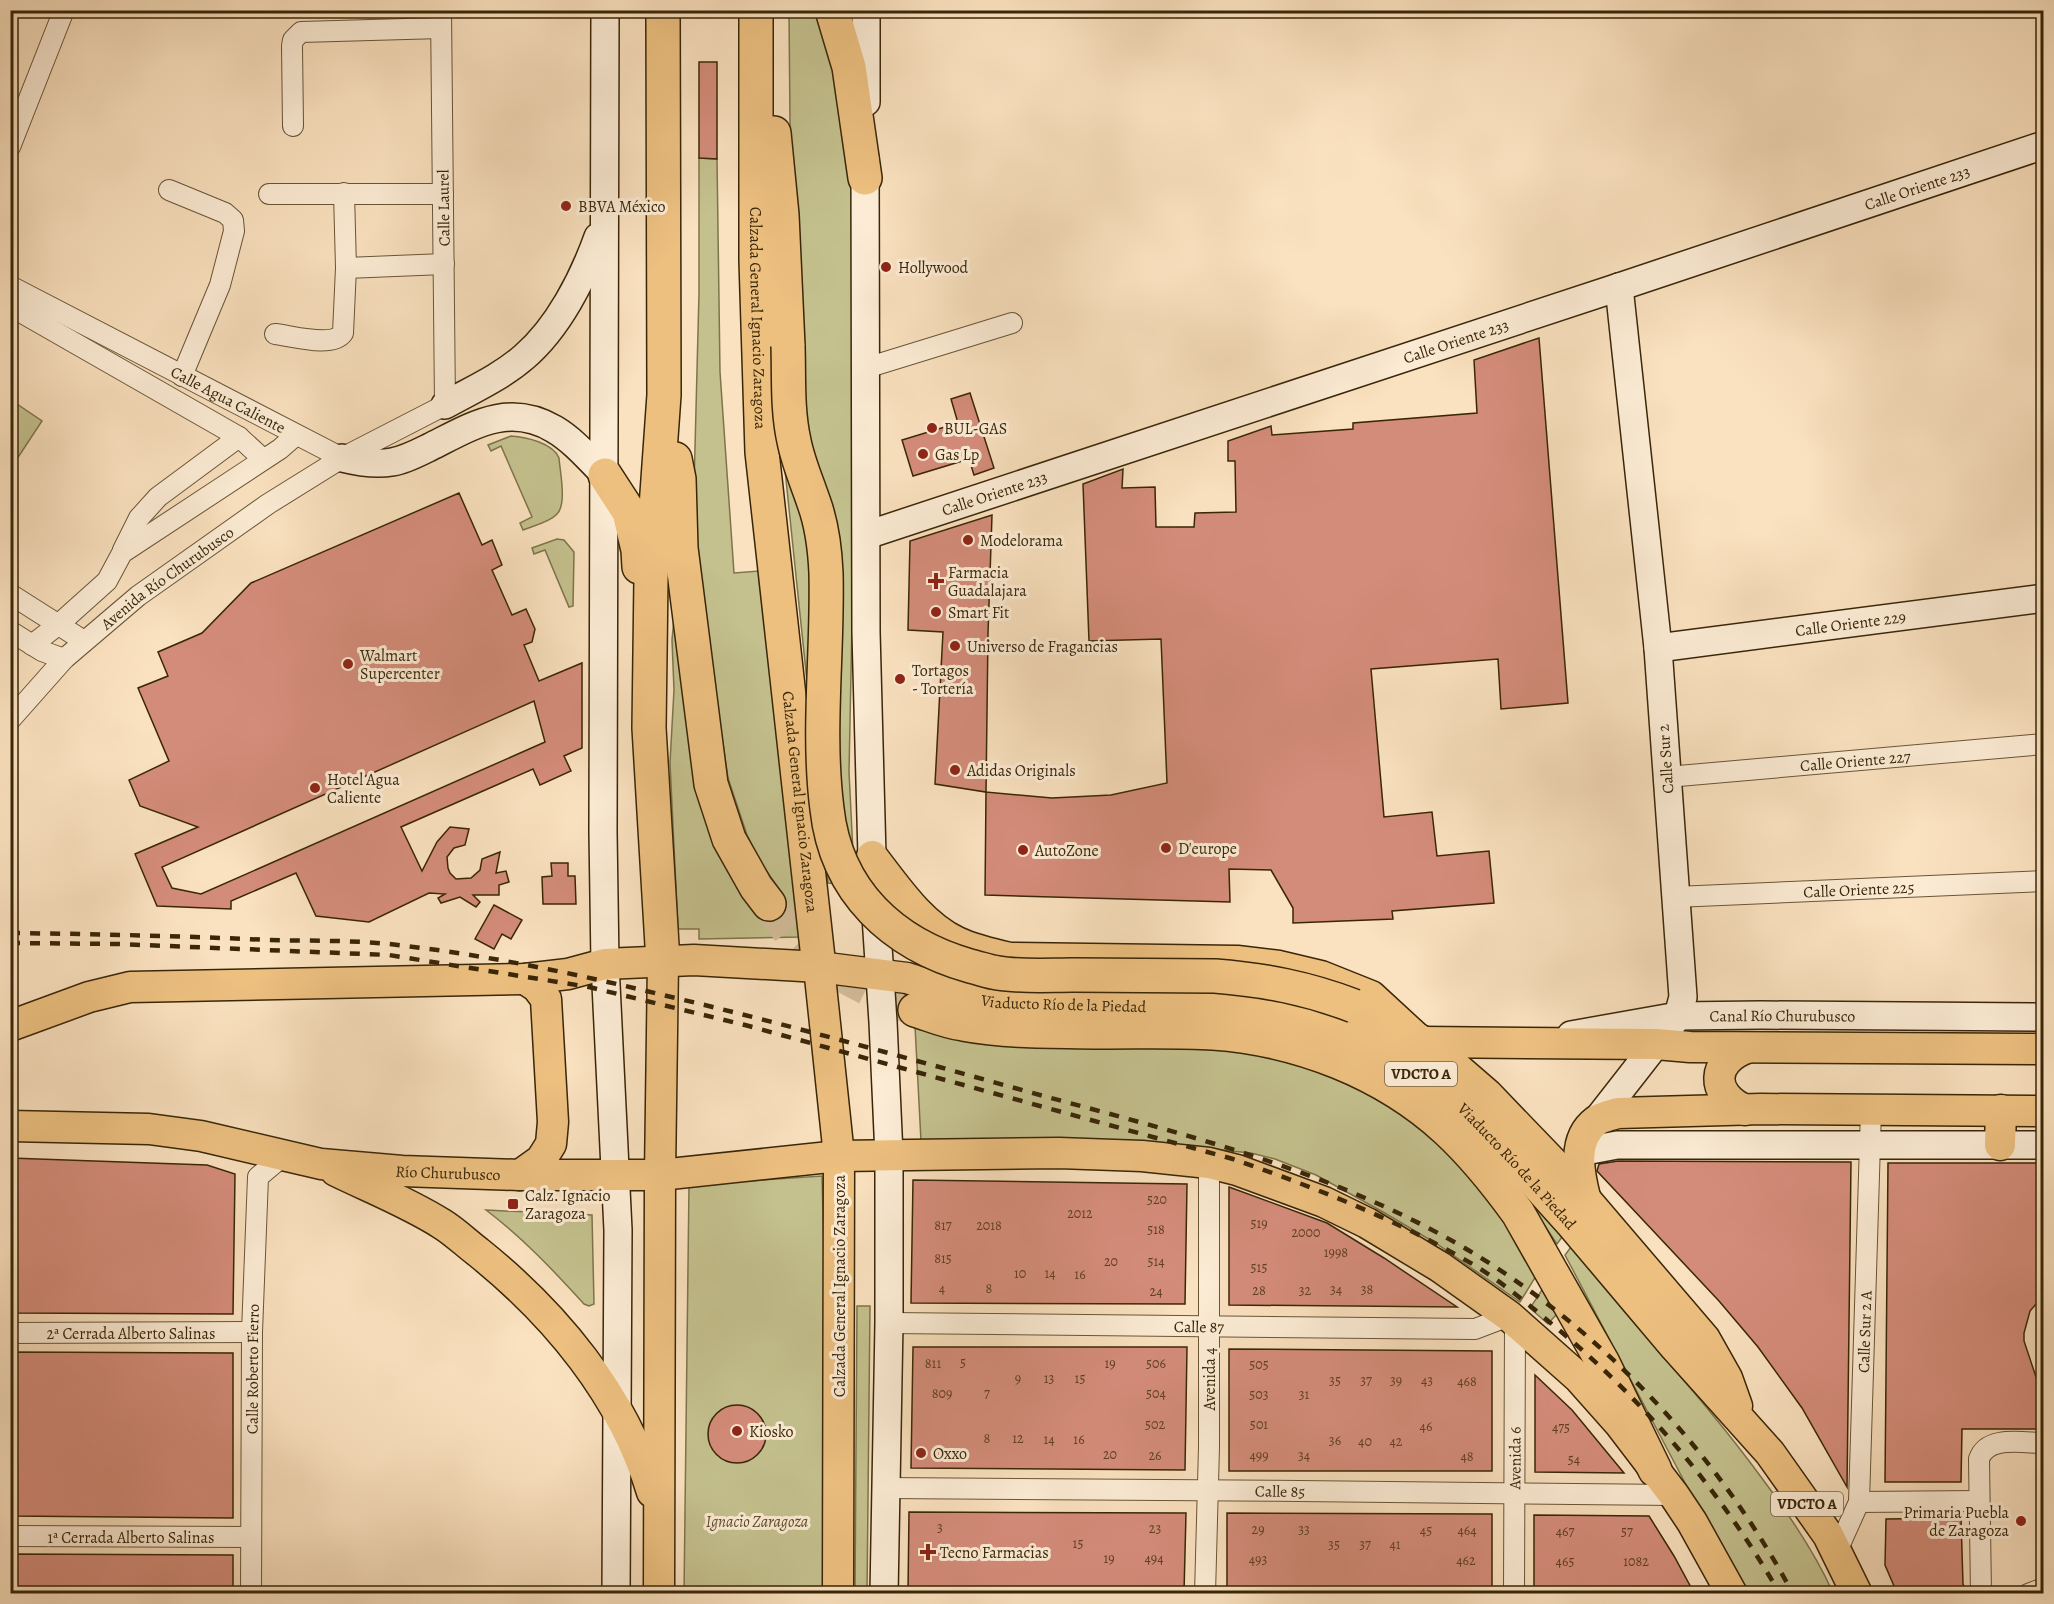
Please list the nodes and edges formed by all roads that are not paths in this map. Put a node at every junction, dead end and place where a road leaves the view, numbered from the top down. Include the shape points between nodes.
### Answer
1 (64, 10) edge
2 (605, 10) edge
3 (663, 10) edge
4 (756, 10) edge
5 (832, 10) edge
6 (866, 10) edge
7 (441, 19) edge
8 (756, 59) junction
9 (292, 126) dead end
10 (2043, 145) edge
11 (10, 147) edge
12 (865, 178) junction
13 (170, 190) dead end
14 (344, 193) junction
15 (269, 194) dead end
16 (443, 194) junction
17 (604, 219) junction
18 (444, 264) junction
19 (346, 268) junction
20 (10, 286) edge
21 (1619, 287) junction
22 (10, 306) edge
23 (1012, 323) dead end
24 (275, 334) dead end
25 (866, 368) junction
26 (182, 376) junction
27 (664, 395) junction
28 (445, 405) junction
29 (296, 435) junction
30 (239, 437) junction
31 (262, 459) junction
32 (342, 459) junction
33 (605, 475) junction
34 (867, 535) junction
35 (122, 553) junction
36 (10, 594) edge
37 (2043, 598) edge
38 (59, 624) junction
39 (10, 631) edge
40 (84, 641) junction
41 (32, 645) junction
42 (1658, 648) junction
43 (64, 658) junction
44 (10, 720) edge
45 (649, 729) junction
46 (2043, 744) edge
47 (1667, 777) junction
48 (873, 856) junction
49 (2043, 880) edge
50 (1675, 897) junction
51 (768, 904) tunnel mouth
52 (978, 951) junction
53 (663, 962) junction
54 (605, 964) junction
55 (819, 967) junction
56 (880, 975) junction
57 (525, 979) junction
58 (915, 1010) tunnel mouth
59 (1678, 1016) junction
60 (2043, 1017) edge
61 (10, 1026) edge
62 (1421, 1042) junction
63 (1523, 1043) junction
64 (1656, 1044) junction
65 (1747, 1048) junction
66 (2043, 1049) edge
67 (1745, 1110) junction
68 (1871, 1110) junction
69 (2001, 1110) junction
70 (2043, 1111) edge
71 (1596, 1121) junction
72 (10, 1126) edge
73 (1870, 1144) junction
74 (2000, 1144) junction
75 (2043, 1145) edge
76 (1580, 1152) junction
77 (283, 1155) junction
78 (888, 1155) junction
79 (839, 1156) junction
80 (1209, 1163) junction
81 (321, 1164) junction
82 (520, 1175) junction
83 (660, 1175) junction
84 (617, 1176) junction
85 (1585, 1198) junction
86 (1512, 1318) junction
87 (889, 1323) junction
88 (1209, 1326) junction
89 (252, 1332) junction
90 (10, 1333) edge
91 (618, 1412) junction
92 (1744, 1423) junction
93 (2043, 1443) edge
94 (1665, 1482) junction
95 (886, 1488) junction
96 (1207, 1490) junction
97 (1514, 1494) junction
98 (1979, 1501) junction
99 (1859, 1502) junction
100 (659, 1515) junction
101 (10, 1536) edge
102 (251, 1537) junction
103 (1837, 1551) junction
104 (2043, 1588) edge
105 (251, 1593) edge
106 (616, 1593) edge
107 (659, 1593) edge
108 (838, 1593) edge
109 (884, 1593) edge
110 (1205, 1593) edge
111 (1514, 1593) edge
112 (1732, 1593) edge
113 (1857, 1593) edge
114 (1981, 1593) edge
115 (2028, 1593) edge

1 - 11 street
2 - 17 main road
3 - 27 highway
4 - 8 highway, Calzada General Ignacio Zaragoza
5 - 12 highway via 849,67
6 - 12 main road
7 - 9 street via 301,32 292,40
7 - 16 street, Calle Laurel
8 - 55 highway, Calzada General Ignacio Zaragoza via 756,260 762,452
8 - 62 highway, bridge via 777,142 793,438 823,537 827,810 831,837 845,874 871,908 903,936 955,961 997,973 1215,976 1300,988 1354,1006
10 - 21 main road, Calle Oriente 233
12 - 25 main road
13 - 26 street via 225,213 234,225 220,285
14 - 15 street
14 - 16 street
14 - 19 street
16 - 18 street, Calle Laurel
17 - 28 main road via 586,268 543,336 511,367
17 - 33 main road
18 - 19 street
18 - 28 street, Calle Laurel
19 - 24 street via 344,327 340,337 328,341
20 - 26 street, Calle Agua Caliente
21 - 34 main road, Calle Oriente 233
21 - 42 main road, Calle Sur 2
22 - 30 street
23 - 25 street
25 - 34 main road
26 - 29 street, Calle Agua Caliente
27 - 45 highway via 651,578
27 - 51 highway via 679,479 681,548 711,784 729,839
28 - 32 street
29 - 31 street
29 - 32 street, Calle Agua Caliente
30 - 31 street
30 - 35 street via 158,497 140,518
31 - 35 street
32 - 33 main road via 393,462 481,422 504,416 522,417 555,429
32 - 40 street, Avenida Río Churubusco via 268,504 138,596
33 - 45 highway via 629,512 638,550
33 - 54 main road
34 - 48 main road
35 - 38 street via 106,581
36 - 38 street
37 - 42 main road, Calle Oriente 229
38 - 40 street
38 - 41 street
39 - 41 street
40 - 43 street, Avenida Río Churubusco
41 - 43 street
42 - 47 main road, Calle Sur 2
43 - 44 street, Avenida Río Churubusco
45 - 53 highway
46 - 47 street, Calle Oriente 227
47 - 50 main road, Calle Sur 2
48 - 52 main road via 928,922 954,941
48 - 56 main road
49 - 50 street, Calle Oriente 225
50 - 59 main road, Calle Sur 2 via 1683,997
52 - 56 main road via 927,956
52 - 62 main road via 1010,958 1237,961 1279,966 1321,976 1371,996
53 - 54 main road
53 - 55 main road via 742,961
53 - 83 main road
54 - 57 main road via 568,974
54 - 84 main road
55 - 56 main road
55 - 79 main road, Calzada General Ignacio Zaragoza
56 - 78 main road
56 - 92 main road, Viaducto Río de la Piedad / VDCTO A via 907,978 959,995 997,1002 1256,1011 1319,1027 1377,1048 1432,1081 1487,1131
57 - 61 main road via 130,987 89,997
57 - 82 main road via 546,999 553,1122 551,1144 541,1160
58 - 94 highway via 962,1024 1004,1029 1212,1033 1265,1040 1326,1057 1402,1094 1448,1130 1518,1213
59 - 60 main road, Canal Río Churubusco
59 - 63 main road, Canal Río Churubusco
59 - 64 main road
62 - 63 main road, Canal Río Churubusco
62 - 85 main road via 1486,1094
63 - 64 main road, Canal Río Churubusco
64 - 65 main road, Canal Río Churubusco
64 - 71 main road
65 - 66 main road, Canal Río Churubusco
65 - 67 main road via 1726,1060 1720,1076 1726,1099
67 - 68 main road
67 - 71 main road via 1618,1113
68 - 69 main road
68 - 73 street, Calle Sur 2 A
69 - 70 main road
69 - 74 main road
71 - 76 main road
72 - 77 main road, Río Churubusco via 149,1130 201,1136
73 - 74 main road
73 - 76 main road via 1617,1144
73 - 99 street, Calle Sur 2 A
74 - 75 main road
76 - 85 main road
77 - 81 main road, Río Churubusco
77 - 89 street, Calle Roberto Fierro via 258,1177
78 - 79 main road, Río Churubusco
78 - 80 main road via 1142,1155
78 - 87 main road
79 - 83 main road, Río Churubusco
79 - 108 main road, Calzada General Ignacio Zaragoza
80 - 86 main road via 1279,1184 1367,1223 1440,1267
80 - 88 street, Avenida 4
81 - 82 main road, Río Churubusco
81 - 91 main road via 442,1224 509,1277 572,1345
82 - 84 main road, Río Churubusco
83 - 84 main road, Río Churubusco
83 - 100 main road
84 - 91 main road
85 - 92 main road via 1706,1339 1727,1378
86 - 88 street, Calle 87 via 1475,1329
86 - 94 main road via 1579,1378
86 - 97 street, Avenida 6
87 - 88 street, Calle 87
87 - 95 main road
88 - 96 street, Avenida 4
89 - 90 street, 2ª Cerrada Alberto Salinas
89 - 102 street, Calle Roberto Fierro
91 - 100 main road via 647,1473
91 - 106 main road
92 - 103 main road, Viaducto Río de la Piedad / VDCTO A via 1791,1480
93 - 98 street via 2002,1443 1981,1452
94 - 97 street, Calle 85
94 - 112 main road
95 - 96 street, Calle 85
95 - 109 main road
96 - 97 street, Calle 85
96 - 110 street, Avenida 4
97 - 111 street, Avenida 6
98 - 99 street
98 - 114 street
99 - 103 street, Calle Sur 2 A
100 - 107 main road
101 - 102 street, 1ª Cerrada Alberto Salinas
102 - 105 street, Calle Roberto Fierro
103 - 113 main road, Viaducto Río de la Piedad / VDCTO A
104 - 115 street

